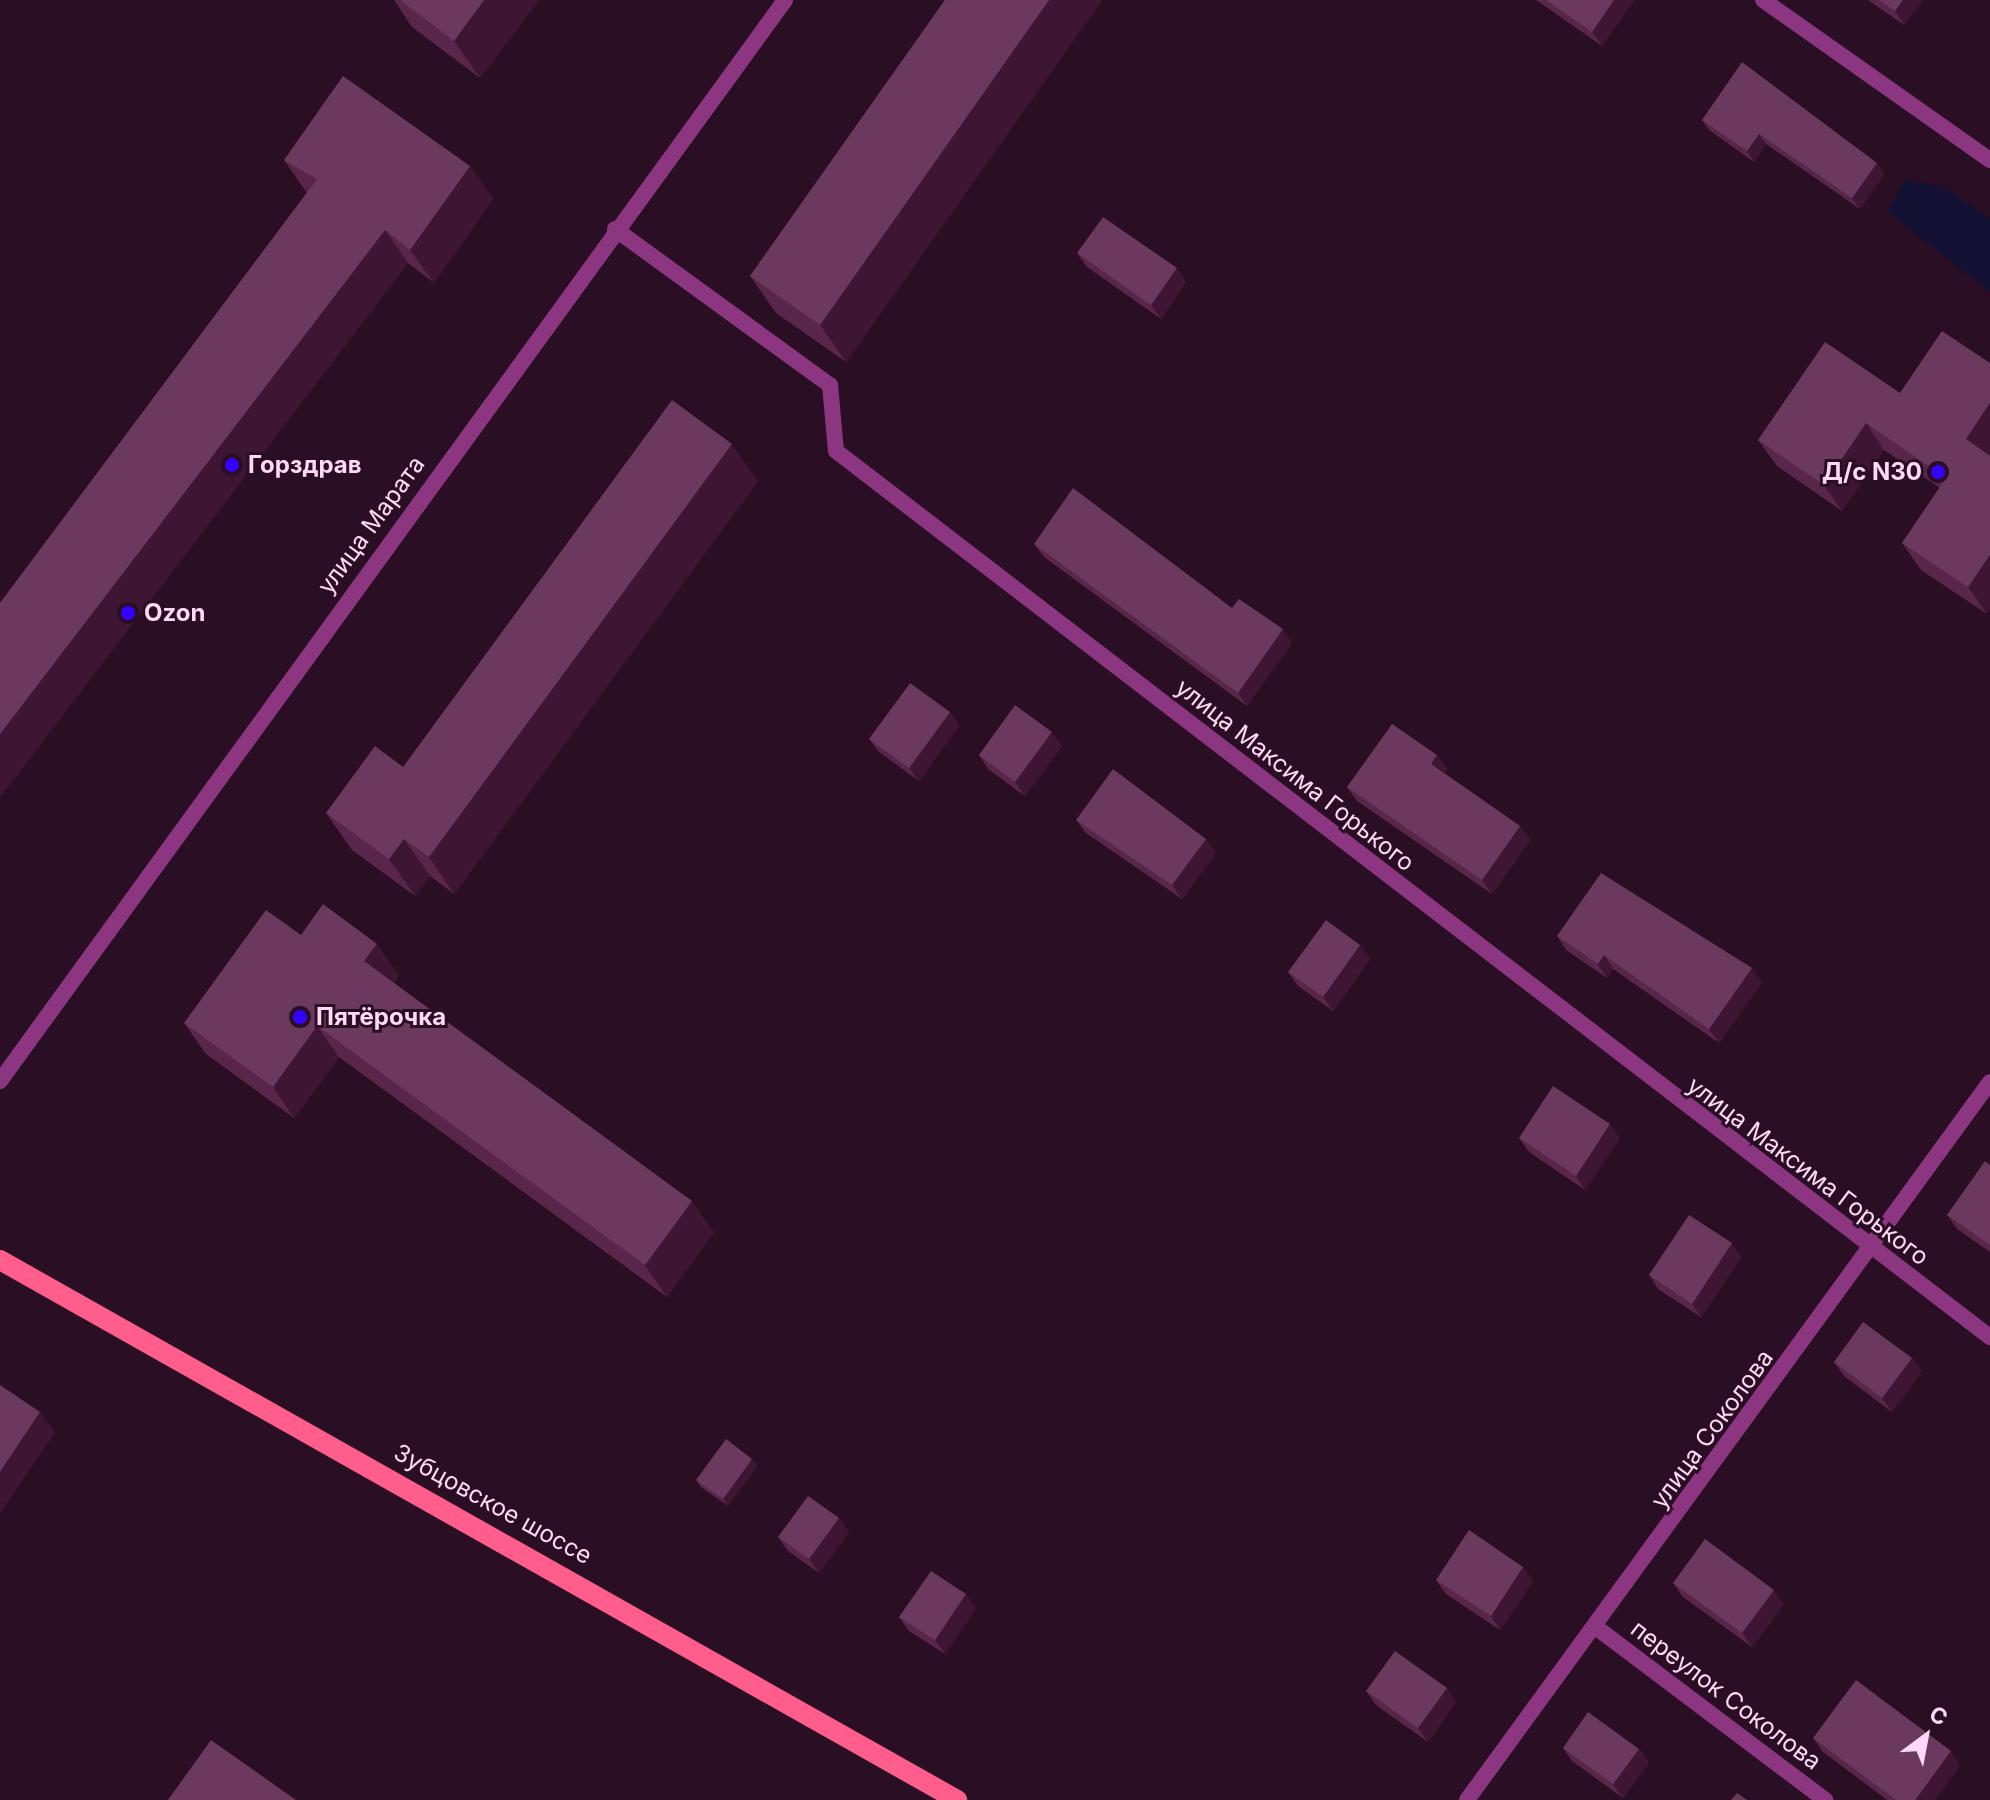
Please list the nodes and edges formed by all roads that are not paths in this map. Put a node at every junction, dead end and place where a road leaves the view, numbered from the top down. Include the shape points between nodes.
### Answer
1 (785, 0) edge
2 (1763, 0) edge
3 (1990, 160) edge
4 (615, 229) junction
5 (0, 1081) edge
6 (1990, 1082) edge
7 (1871, 1252) junction
8 (0, 1260) edge
9 (1990, 1337) edge
10 (1597, 1628) junction
11 (957, 1800) edge
12 (1467, 1800) edge
13 (1825, 1800) edge

1 - 4 street, улица Марата
2 - 3 street
4 - 5 street, улица Марата
4 - 7 street, улица Максима Горького via 830,385 836,451
6 - 7 street, улица Соколова
7 - 9 street, улица Максима Горького
7 - 10 street, улица Соколова
8 - 11 main road, Зубцовское шоссе
10 - 12 street, улица Соколова
10 - 13 street, переулок Соколова

